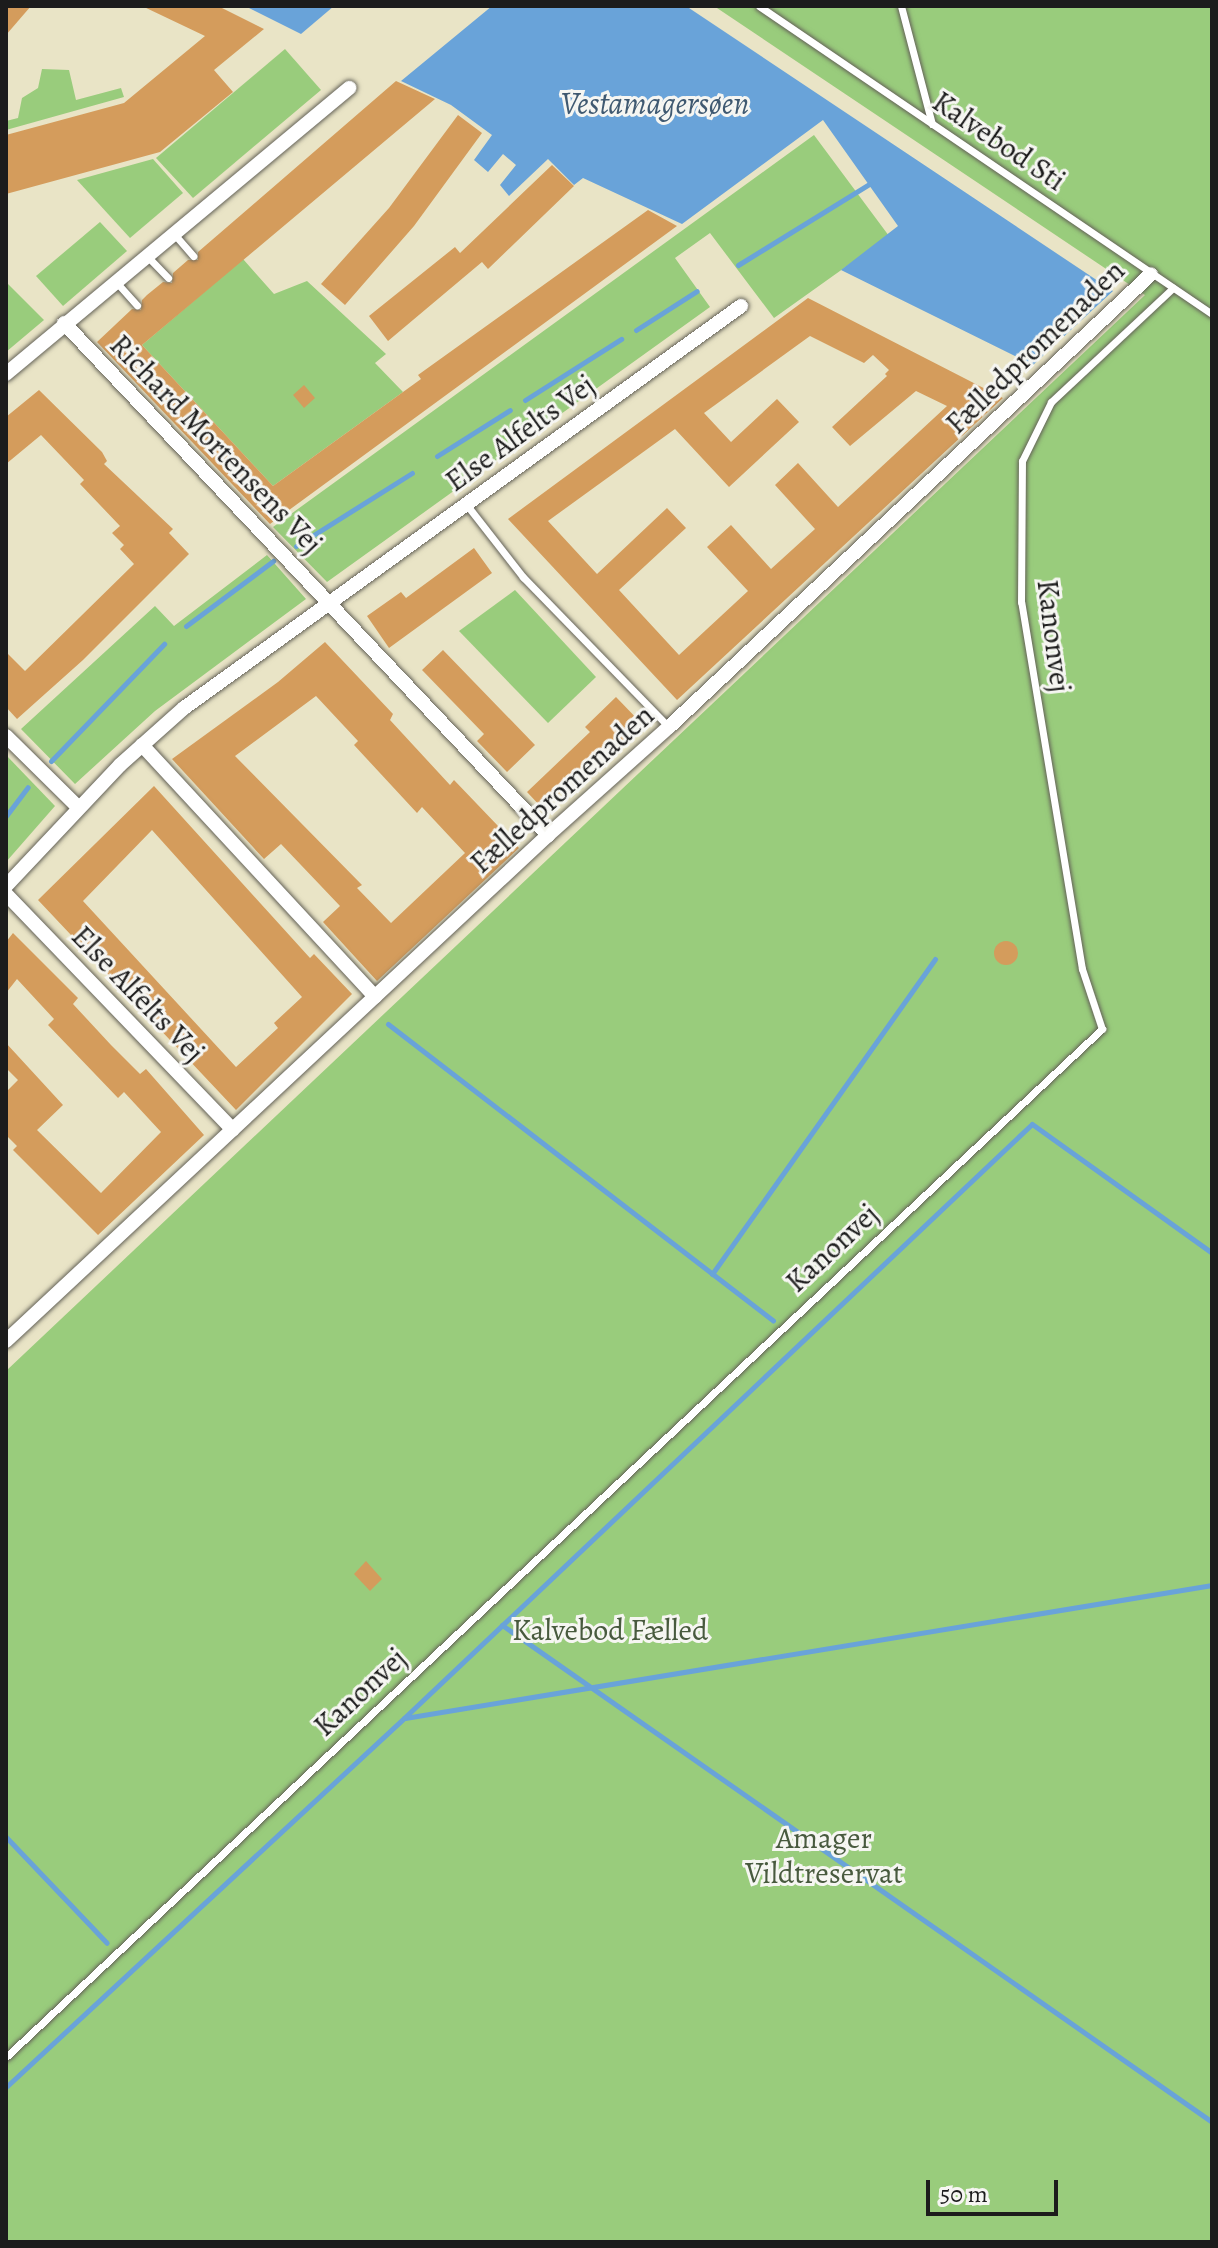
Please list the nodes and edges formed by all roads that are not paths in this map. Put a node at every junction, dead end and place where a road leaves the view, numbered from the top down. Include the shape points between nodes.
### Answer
1 (759, 6) edge
2 (901, 6) edge
3 (349, 88) dead end
4 (932, 124) junction
5 (175, 235) junction
6 (193, 256) dead end
7 (148, 257) junction
8 (1151, 274) junction
9 (168, 278) dead end
10 (117, 283) junction
11 (1173, 288) junction
12 (137, 305) dead end
13 (741, 306) dead end
14 (1212, 314) edge
15 (64, 323) junction
16 (6, 374) edge
17 (466, 504) junction
18 (329, 603) junction
19 (669, 727) junction
20 (6, 736) edge
21 (142, 745) junction
22 (78, 807) junction
23 (548, 835) junction
24 (6, 886) edge
25 (6, 894) edge
26 (375, 997) junction
27 (233, 1130) junction
28 (6, 1341) edge
29 (6, 2057) edge

1 - 4 lane, Kalvebod Sti
2 - 4 lane
3 - 5 street, Richard Mortensens Vej
4 - 8 lane, Kalvebod Sti
5 - 6 lane
5 - 7 street, Richard Mortensens Vej
7 - 9 lane
7 - 10 street, Richard Mortensens Vej
8 - 11 lane, Kalvebod Sti
8 - 19 street, Fælledpromenaden
10 - 12 lane
10 - 15 street, Richard Mortensens Vej
11 - 14 lane, Kalvebod Sti
11 - 29 lane, Kanonvej via 1051,402 1022,461 1021,602 1082,969 1102,1029
13 - 17 street, Else Alfelts Vej
15 - 16 street, Richard Mortensens Vej
15 - 18 street, Richard Mortensens Vej
17 - 18 street, Else Alfelts Vej
17 - 19 lane via 523,577
18 - 21 street, Else Alfelts Vej
18 - 23 street
19 - 23 street, Fælledpromenaden
20 - 22 street
21 - 22 street, Else Alfelts Vej
21 - 26 street
22 - 24 street, Else Alfelts Vej
23 - 26 street, Fælledpromenaden
25 - 27 street, Else Alfelts Vej
26 - 27 street, Fælledpromenaden
27 - 28 street, Fælledpromenaden

